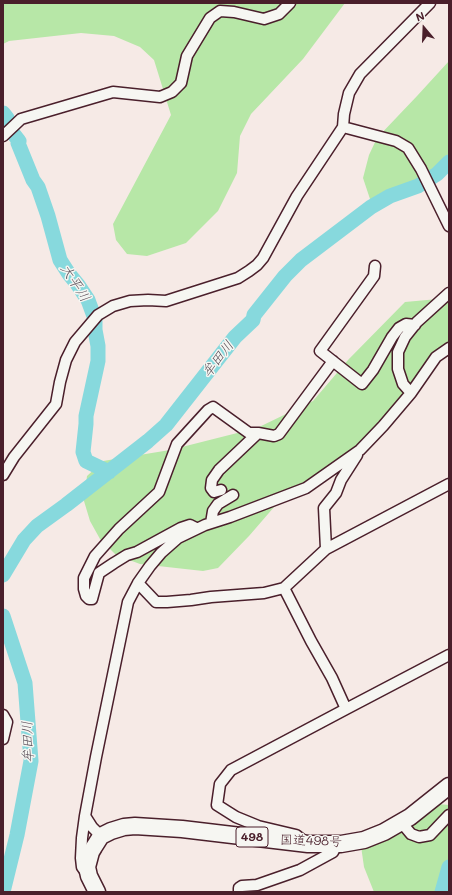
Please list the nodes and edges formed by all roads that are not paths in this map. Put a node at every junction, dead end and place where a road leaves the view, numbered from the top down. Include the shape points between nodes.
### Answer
1 (290, 3) edge
2 (430, 3) edge
3 (343, 127) junction
4 (3, 136) edge
5 (449, 226) edge
6 (375, 266) dead end
7 (449, 294) edge
8 (415, 325) junction
9 (449, 348) edge
10 (332, 361) junction
11 (411, 393) junction
12 (258, 433) junction
13 (360, 450) junction
14 (3, 475) edge
15 (449, 484) edge
16 (220, 490) dead end
17 (233, 495) dead end
18 (211, 523) junction
19 (197, 529) junction
20 (326, 549) junction
21 (138, 583) junction
22 (284, 588) junction
23 (449, 655) edge
24 (346, 709) junction
25 (3, 715) edge
26 (3, 739) edge
27 (449, 786) edge
28 (85, 816) junction
29 (449, 816) edge
30 (401, 822) junction
31 (102, 836) junction
32 (308, 844) junction
33 (337, 844) junction
34 (88, 876) junction
35 (97, 892) edge
36 (239, 892) edge

1 - 4 street via 279,14 264,20 220,11 210,18 187,56 181,83 172,92 160,97 113,92 21,119
2 - 3 street via 360,74 349,93
3 - 5 street via 396,141 408,148 422,169
3 - 14 street via 297,196 257,265 238,278 166,301 130,301 113,306 98,315 76,342 66,360 56,404
6 - 10 street via 374,276 320,351
7 - 8 street
8 - 10 street via 406,324 399,328 362,384
8 - 11 street via 405,337 398,352 398,369 403,384
9 - 11 street via 436,357
10 - 12 street via 279,434 274,436
11 - 13 street
12 - 16 street via 212,480 211,488 214,492
12 - 19 street via 249,433 213,408 208,410 178,444 159,492 119,529 95,556 84,578 86,596 92,599 99,573 127,555 181,528 190,525
13 - 18 street via 306,488
13 - 20 street via 336,493 324,508
15 - 20 street
17 - 18 street via 218,504 213,511
18 - 19 street
19 - 21 street via 178,538 161,553
20 - 22 street
21 - 22 street via 156,602 264,593
21 - 28 street via 128,602
22 - 24 street
23 - 24 street
24 - 32 street via 231,770 220,784 217,805 236,817 258,826 296,835
25 - 26 street via 7,722
27 - 30 highway, 国道498号 / 498
28 - 31 street
28 - 34 street via 81,858 82,867
29 - 30 street via 430,835 419,837 411,834
30 - 33 highway, 国道498号 / 498 via 364,840
31 - 32 highway, 国道498号 / 498 via 124,827 135,826
31 - 34 highway via 91,852 87,867
32 - 33 highway, 国道498号 / 498
33 - 36 street via 333,852 300,870 257,885 242,886
34 - 35 highway

